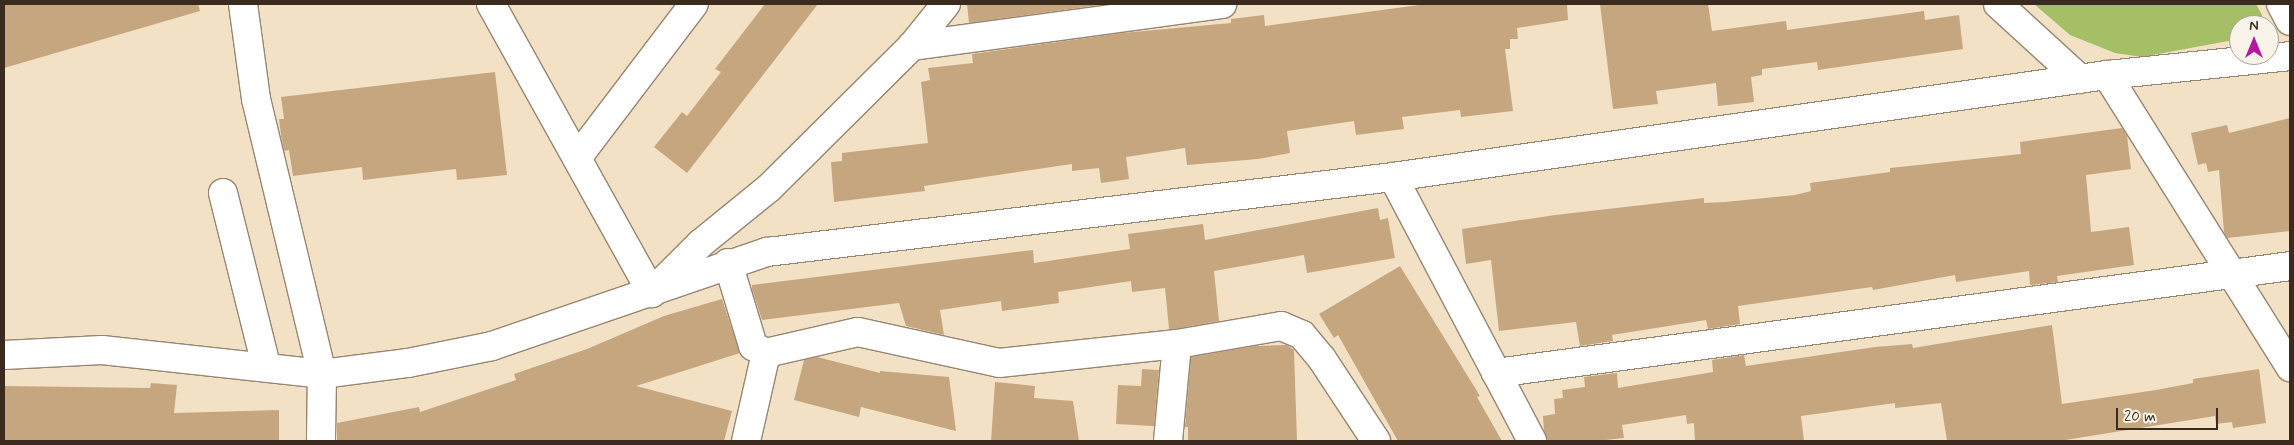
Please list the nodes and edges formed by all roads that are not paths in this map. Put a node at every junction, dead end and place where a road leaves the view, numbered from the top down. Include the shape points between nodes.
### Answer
1 (243, 4) edge
2 (491, 4) edge
3 (694, 4) edge
4 (946, 4) edge
5 (1222, 4) edge
6 (1998, 4) edge
7 (2281, 4) edge
8 (2290, 22) edge
9 (912, 46) junction
10 (2290, 56) edge
11 (2107, 75) junction
12 (2080, 79) junction
13 (577, 158) junction
14 (1394, 177) junction
15 (224, 194) dead end
16 (728, 263) junction
17 (2290, 266) edge
18 (2232, 274) junction
19 (652, 293) junction
20 (1177, 344) junction
21 (766, 353) junction
22 (4, 355) edge
23 (266, 366) junction
24 (2290, 367) edge
25 (1496, 373) junction
26 (322, 374) junction
27 (321, 441) edge
28 (746, 441) edge
29 (1168, 441) edge
30 (1376, 441) edge
31 (1532, 441) edge

1 - 26 street via 256,99
2 - 13 street
3 - 13 street
4 - 9 street
5 - 9 street
6 - 12 street
7 - 8 street
9 - 19 street via 769,188 700,244
10 - 11 street
11 - 12 street
11 - 18 street
12 - 14 street
13 - 19 street
14 - 16 street via 767,252
14 - 25 street
15 - 23 street
16 - 19 street
16 - 21 street via 753,346
17 - 18 street
18 - 24 street
18 - 25 street
19 - 26 street via 492,346 408,363
20 - 21 street via 999,364 858,332
20 - 29 street
20 - 30 street via 1281,326 1302,336 1322,359
21 - 28 street
22 - 23 street via 102,350
23 - 26 street
25 - 31 street
26 - 27 street

